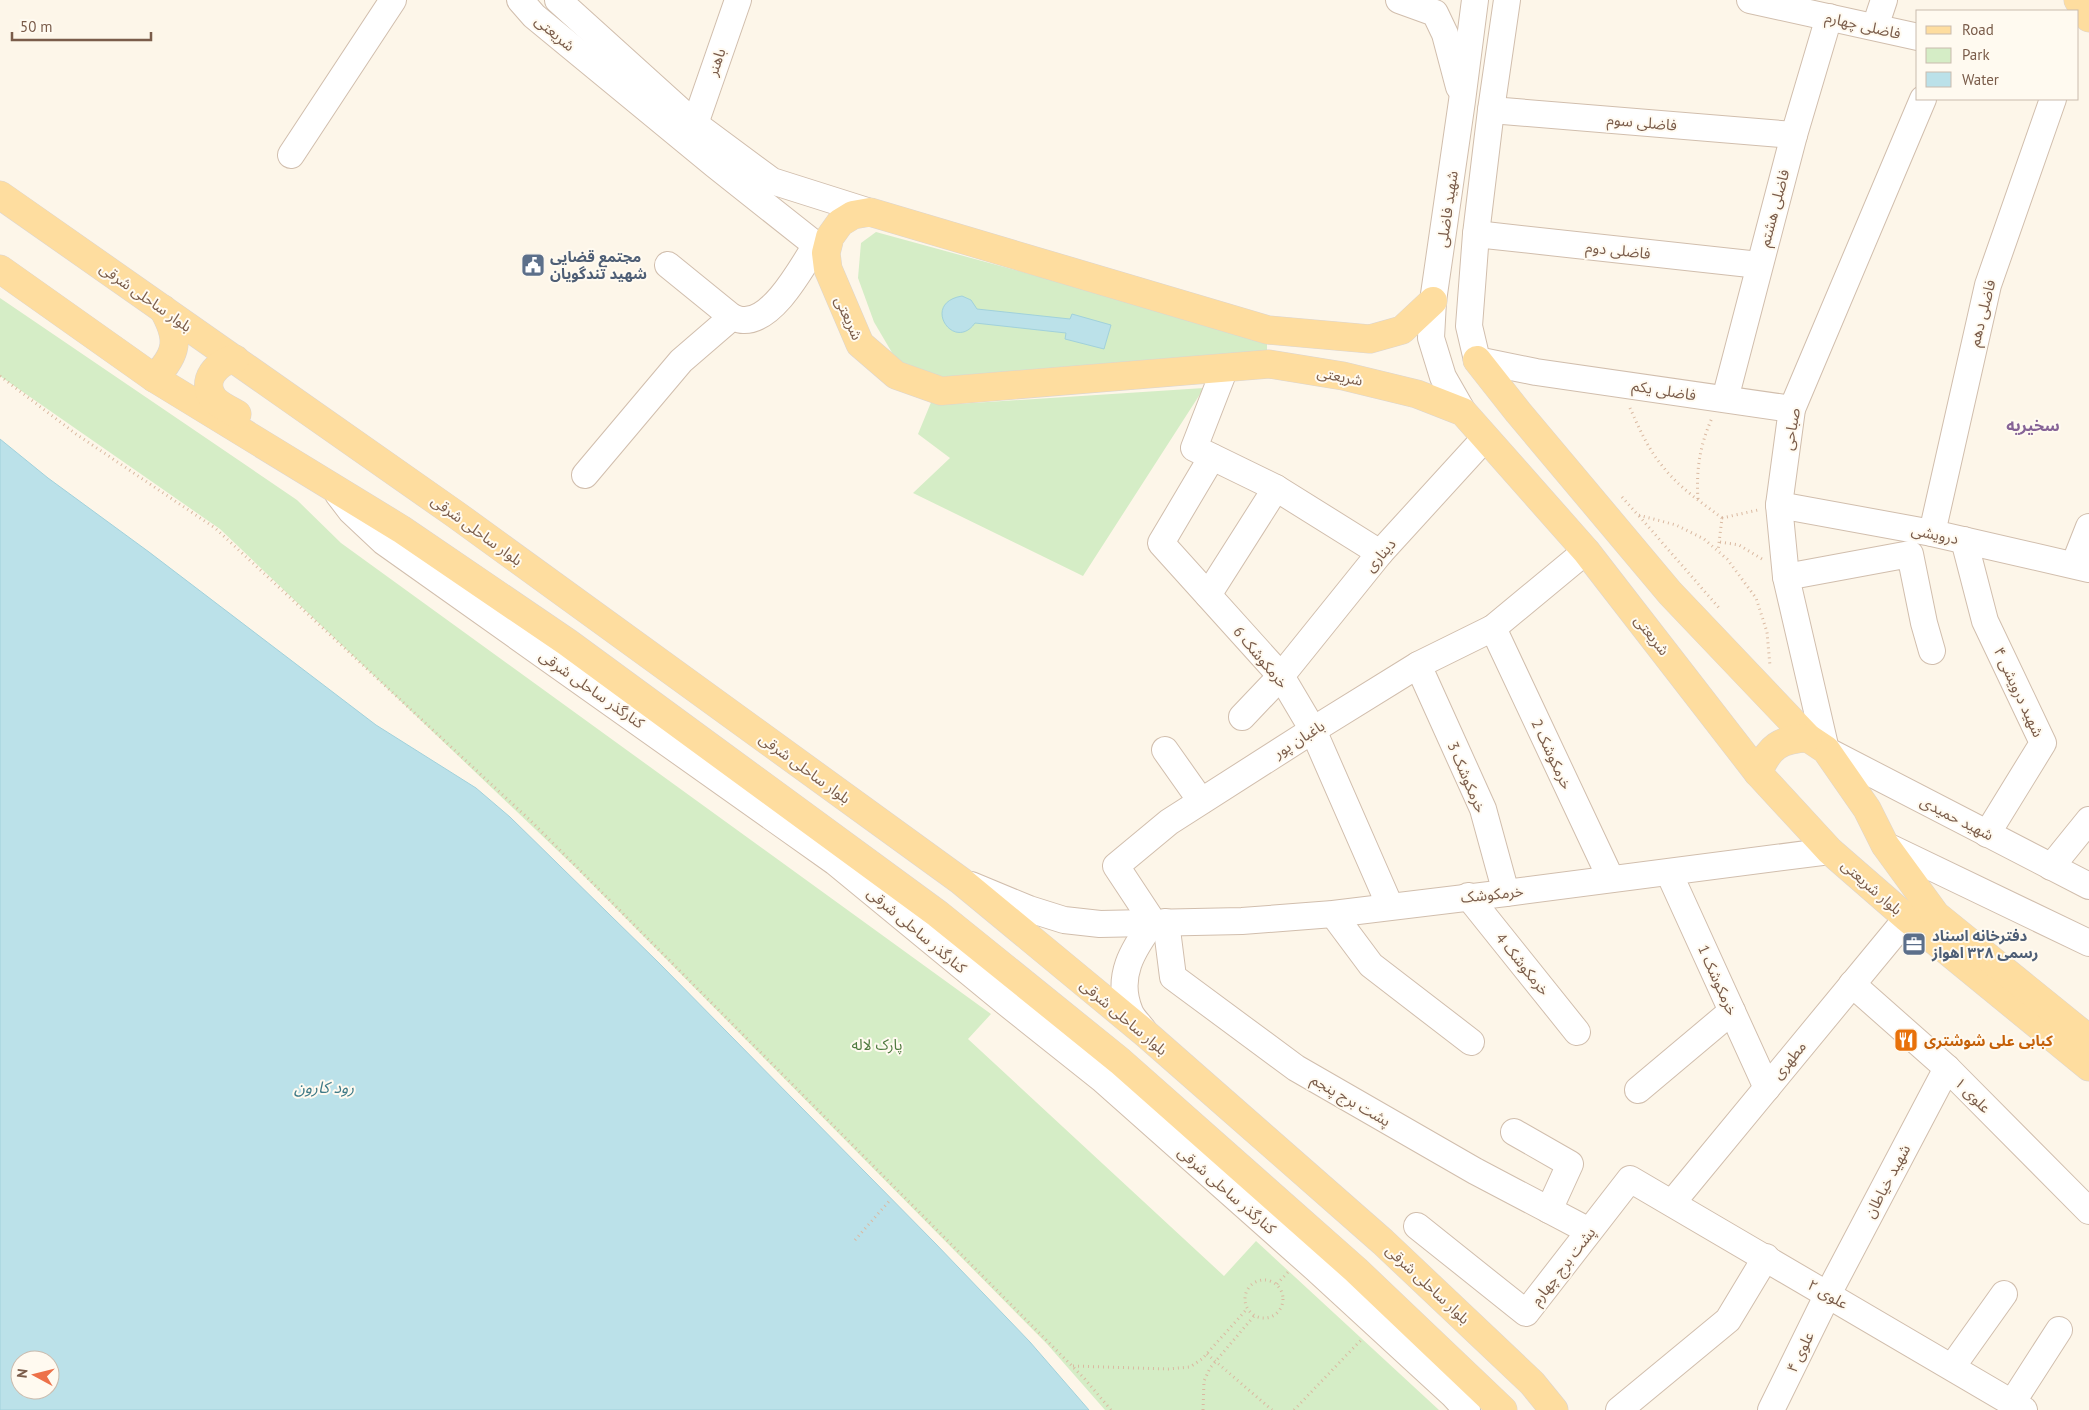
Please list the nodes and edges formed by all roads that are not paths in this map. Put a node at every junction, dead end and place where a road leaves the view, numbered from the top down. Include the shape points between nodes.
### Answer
1 (393, 0) edge
2 (558, 0) edge
3 (738, 0) edge
4 (1399, 0) edge
5 (1475, 0) edge
6 (1507, 0) edge
7 (1750, 0) edge
8 (1884, 0) edge
9 (1779, 3) edge
10 (533, 5) edge
11 (1829, 17) junction
12 (1874, 27) junction
13 (1916, 37) edge
14 (1923, 100) edge
15 (2053, 100) edge
16 (1462, 101) junction
17 (1490, 110) junction
18 (694, 124) junction
19 (1794, 135) junction
20 (291, 155) dead end
21 (0, 195) edge
22 (870, 212) junction
23 (1476, 234) junction
24 (821, 249) junction
25 (668, 264) dead end
26 (1759, 265) junction
27 (0, 269) edge
28 (1434, 301) junction
29 (163, 310) junction
30 (732, 317) junction
31 (235, 359) junction
32 (1477, 360) junction
33 (1225, 368) junction
34 (1536, 372) junction
35 (154, 378) junction
36 (1725, 399) junction
37 (1792, 409) junction
38 (1462, 412) junction
39 (1518, 412) junction
40 (1485, 438) junction
41 (1212, 457) junction
42 (585, 475) dead end
43 (312, 476) junction
44 (1276, 488) junction
45 (336, 491) junction
46 (1779, 505) junction
47 (2089, 527) edge
48 (1918, 539) junction
49 (1964, 540) junction
50 (1586, 551) junction
51 (1380, 553) junction
52 (2081, 567) edge
53 (1786, 577) junction
54 (1208, 595) junction
55 (1493, 628) junction
56 (1932, 651) dead end
57 (1418, 666) junction
58 (1281, 676) junction
59 (1242, 717) dead end
60 (1313, 730) junction
61 (1817, 744) junction
62 (1166, 750) dead end
63 (1758, 773) junction
64 (1201, 801) junction
65 (2089, 820) edge
66 (1987, 834) junction
67 (1885, 845) junction
68 (1837, 857) junction
69 (2051, 867) junction
70 (1669, 873) junction
71 (1611, 879) junction
72 (961, 881) junction
73 (2089, 886) edge
74 (1506, 893) junction
75 (1468, 896) junction
76 (1390, 906) junction
77 (1333, 914) junction
78 (1907, 918) junction
79 (1159, 922) junction
80 (2089, 943) edge
81 (1023, 981) junction
82 (1852, 984) junction
83 (1004, 1001) junction
84 (1732, 1011) junction
85 (1577, 1032) dead end
86 (1146, 1034) junction
87 (2089, 1038) edge
88 (1471, 1042) dead end
89 (2089, 1067) edge
90 (1946, 1068) junction
91 (1767, 1088) junction
92 (1638, 1090) dead end
93 (1514, 1132) dead end
94 (1630, 1179) joint
95 (1672, 1203) junction
96 (1549, 1210) junction
97 (2089, 1211) edge
98 (1417, 1226) dead end
99 (1589, 1231) junction
100 (1766, 1257) junction
101 (1828, 1294) junction
102 (2004, 1294) dead end
103 (2059, 1330) dead end
104 (1952, 1367) junction
105 (2018, 1407) edge
106 (1467, 1410) edge
107 (1503, 1410) edge
108 (1554, 1410) edge
109 (1619, 1410) edge
110 (1772, 1410) edge

1 - 20 street
2 - 18 street, شریعتی
3 - 18 street, باهنر
4 - 16 street via 1435,13 1445,34
5 - 16 street, شهید فاضلی
6 - 17 street, شهید فاضلی
7 - 9 street, فاضلی چهارم
8 - 12 street
9 - 11 street, فاضلی چهارم
10 - 24 street, شریعتی via 715,165
11 - 12 street, فاضلی چهارم
11 - 19 street, فاضلی هشتم
12 - 13 street, فاضلی چهارم
14 - 37 street, صباحی
15 - 48 street, فاضلی دهم via 1988,285
16 - 28 street, شهید فاضلی
17 - 19 street, فاضلی سوم
17 - 23 street, شهید فاضلی
18 - 22 street, شریعتی via 772,181
19 - 26 street, فاضلی هشتم
21 - 29 main road, بلوار ساحلی شرقی
22 - 24 main road via 853,215 840,223
22 - 28 main road, شریعتی via 1268,330 1370,339 1402,330
23 - 26 street, فاضلی دوم
23 - 32 street, شهید فاضلی via 1469,326
24 - 30 street via 767,311 756,318
24 - 33 main road, شریعتی via 860,344 896,375 941,391
25 - 30 street
26 - 36 street, فاضلی هشتم
27 - 35 main road
28 - 38 street, شهید فاضلی via 1432,338 1443,377
29 - 31 main road, بلوار ساحلی شرقی
29 - 35 main road via 173,326 175,346 168,364
30 - 42 street via 681,361
31 - 43 main road via 226,360 212,372 210,390 214,399 284,445
31 - 72 main road, بلوار ساحلی شرقی via 455,514
32 - 34 street, فاضلی یکم
32 - 39 main road
33 - 38 main road, شریعتی via 1269,364 1343,376 1416,394
33 - 41 street via 1194,448
34 - 36 street, فاضلی یکم
34 - 39 street via 1522,375 1510,389
35 - 43 main road
36 - 37 street, فاضلی یکم
37 - 46 street, صباحی
38 - 40 main road, شریعتی
39 - 61 main road via 1670,593
40 - 50 main road, شریعتی
40 - 51 street, دیناری
41 - 44 street
41 - 54 street, خرمکوشک 6 via 1161,543
43 - 45 main road
44 - 51 street
44 - 54 street
45 - 81 main road via 401,529 566,642 938,914
45 - 83 street, کنارگذر ساحلی شرقی via 351,512 384,542 835,862
46 - 48 street, درویشی
46 - 53 street, صباحی
47 - 52 street
48 - 49 street, درویشی
48 - 53 street
48 - 56 street via 1924,623
49 - 52 street, درویشی
49 - 66 street, شهید درویشی ۴ via 1985,621 2043,743
50 - 55 street, باغبان پور
50 - 63 main road, شریعتی
51 - 58 street, دیناری
53 - 61 street, صباحی
54 - 58 street, خرمکوشک 6
55 - 57 street, باغبان پور
55 - 71 street, خرمکوشک 2
57 - 60 street, باغبان پور
57 - 74 street, خرمکوشک 3 via 1482,809
58 - 59 street, دیناری
58 - 60 street, خرمکوشک 6
60 - 64 street, باغبان پور
60 - 76 street, خرمکوشک 6
61 - 63 main road via 1791,738 1776,746
61 - 66 street, شهید حمیدی
61 - 67 main road, بلوار شریعتی via 1867,809
62 - 64 street
63 - 68 main road, بلوار شریعتی
64 - 79 street, باغبان پور via 1169,822 1116,866
65 - 69 street
66 - 69 street, شهید حمیدی
67 - 68 main road via 1859,861
67 - 80 street
67 - 87 main road, بلوار شریعتی via 1936,915
68 - 70 street, خرمکوشک
68 - 78 main road, بلوار شریعتی
69 - 73 street, شهید حمیدی
70 - 71 street, خرمکوشک
70 - 84 street, خرمکوشک 1
71 - 74 street, خرمکوشک
72 - 79 street, خرمکوشک via 1064,920 1100,924
72 - 86 main road, بلوار ساحلی شرقی
74 - 75 street, خرمکوشک
75 - 76 street, خرمکوشک
75 - 85 street, خرمکوشک 4
76 - 77 street, خرمکوشک
77 - 79 street, خرمکوشک via 1242,921
77 - 88 street via 1371,965
78 - 82 street, مطهری
78 - 89 main road, بلوار شریعتی
79 - 86 street via 1141,938 1128,961 1125,987 1130,1012
79 - 96 street, پشت برج پنجم via 1173,977 1296,1068
81 - 83 street
81 - 107 main road via 1120,1061 1349,1263
82 - 90 street, علوی ۱
82 - 91 street, مطهری
83 - 106 street, کنارگذر ساحلی شرقی via 1102,1079 1302,1256
84 - 91 street, خرمکوشک 1
84 - 92 street
86 - 108 main road, بلوار ساحلی شرقی via 1383,1242 1532,1383
90 - 97 street, علوی ۱
90 - 101 street, شهید خیاطان
91 - 95 street, مطهری
93 - 96 street via 1570,1164
94 - 95 street, علوی ۲
94 - 99 street, پشت برج چهارم
95 - 100 street, علوی ۲
96 - 99 street, پشت برج پنجم
98 - 99 street, پشت برج چهارم via 1526,1313
100 - 101 street, علوی ۲
100 - 109 street via 1728,1320
101 - 104 street, علوی ۲
101 - 110 street, علوی ۴
102 - 104 street
103 - 105 street
104 - 105 street, علوی ۲

